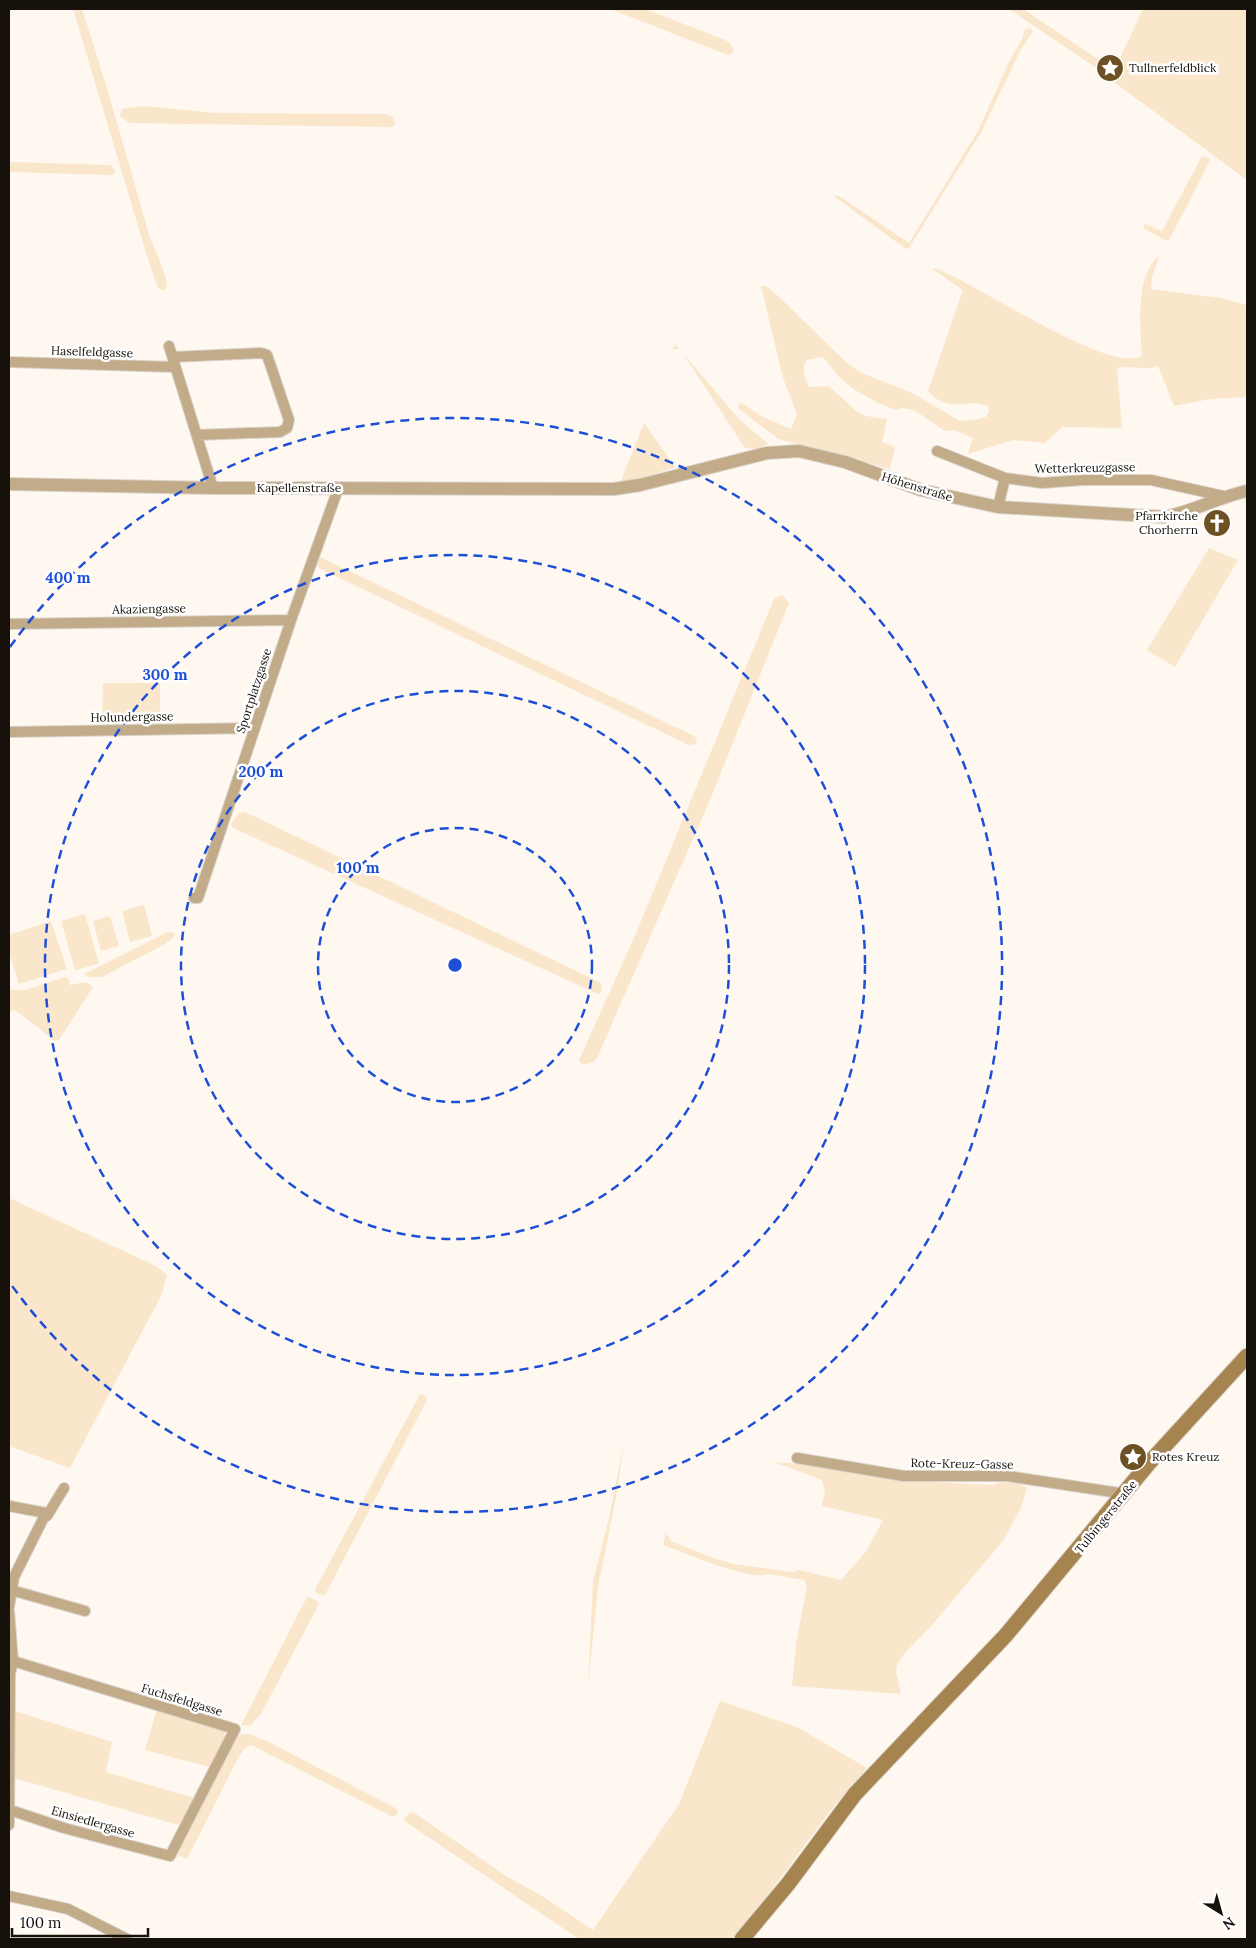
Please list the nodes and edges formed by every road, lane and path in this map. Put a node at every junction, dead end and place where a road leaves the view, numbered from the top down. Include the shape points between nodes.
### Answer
1 (169, 346) dead end
2 (9, 362) edge
3 (174, 362) junction
4 (197, 435) junction
5 (937, 451) dead end
6 (1005, 478) junction
7 (9, 484) edge
8 (213, 488) junction
9 (338, 488) junction
10 (590, 490) joint
11 (1247, 491) edge
12 (1223, 496) junction
13 (998, 507) junction
14 (290, 620) junction
15 (9, 624) edge
16 (255, 728) junction
17 (9, 732) edge
18 (194, 898) dead end
19 (1247, 1356) edge
20 (797, 1458) dead end
21 (64, 1488) dead end
22 (1126, 1494) junction
23 (9, 1506) edge
24 (46, 1513) junction
25 (11, 1590) junction
26 (9, 1607) edge
27 (9, 1611) edge
28 (85, 1611) dead end
29 (13, 1661) junction
30 (10, 1810) edge
31 (9, 1825) edge
32 (170, 1856) joint
33 (9, 1896) edge
34 (127, 1939) edge
35 (742, 1939) edge

1 - 3 street
2 - 3 street, Haselfeldgasse
3 - 4 street
3 - 4 street, Haselfeldgasse via 266,355 289,420 287,428 280,432
4 - 8 street
5 - 6 street, Wetterkreuzgasse
6 - 12 street, Wetterkreuzgasse via 1042,483 1151,480
6 - 13 street
7 - 8 street, Kapellenstraße
8 - 9 street, Kapellenstraße
9 - 10 street, Kapellenstraße
9 - 14 street, Sportplatzgasse
10 - 13 street, Höhenstraße via 640,485 767,453 799,451 845,462 921,490
11 - 12 street, Höhenstraße
12 - 13 street, Höhenstraße via 1165,517
14 - 15 street, Akaziengasse
14 - 16 street, Sportplatzgasse
16 - 17 street, Holundergasse
16 - 18 street, Sportplatzgasse via 198,898
19 - 22 main road, Tulbingerstraße
20 - 22 street, Rote-Kreuz-Gasse via 904,1476 1007,1476
21 - 24 street via 48,1516
22 - 35 main road, Tulbingerstraße via 1006,1635 855,1794
23 - 24 street
24 - 25 street via 14,1577
25 - 26 street
25 - 28 street
27 - 29 street
29 - 30 street via 10,1674
29 - 32 street, Fuchsfeldgasse via 235,1729
30 - 31 street
30 - 32 street, Einsiedlergasse
33 - 34 street via 68,1909

